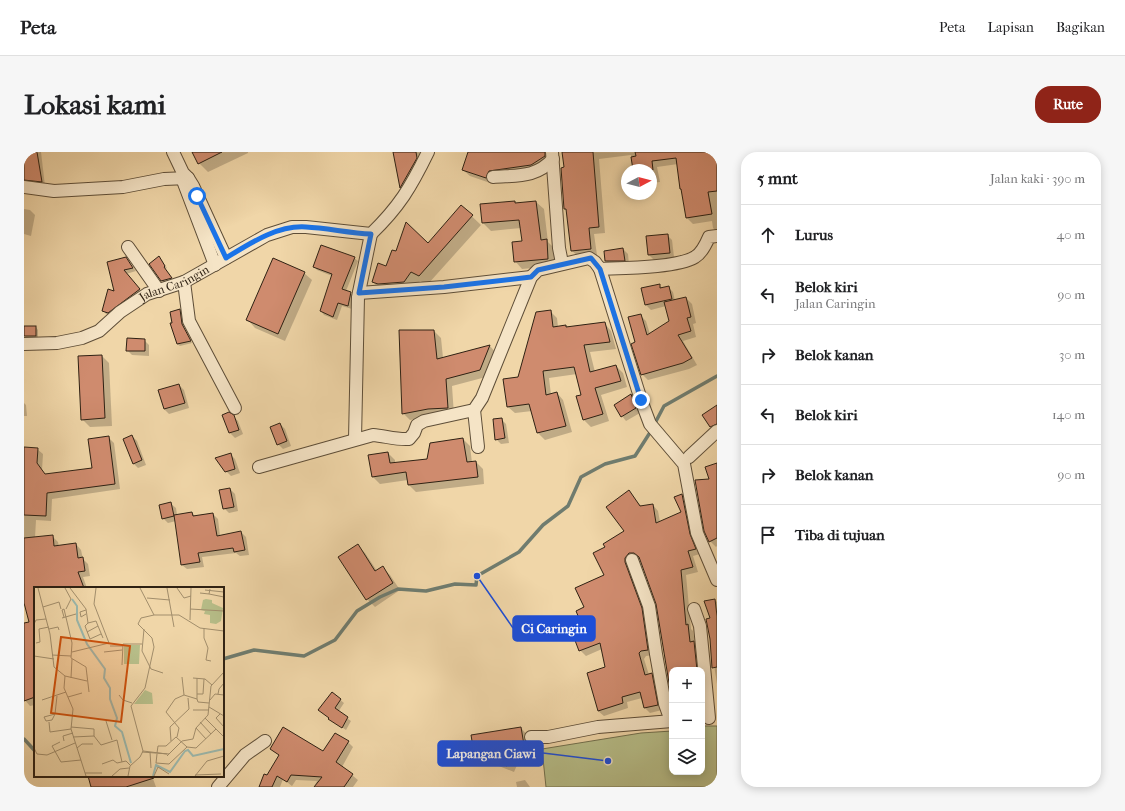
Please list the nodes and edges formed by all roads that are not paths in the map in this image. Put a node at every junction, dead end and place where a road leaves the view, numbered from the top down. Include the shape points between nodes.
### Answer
1 (173, 152) edge
2 (428, 152) edge
3 (552, 156) edge
4 (184, 177) junction
5 (493, 177) dead end
6 (24, 187) edge
7 (371, 234) junction
8 (717, 236) edge
9 (128, 247) dead end
10 (226, 258) junction
11 (562, 264) junction
12 (215, 265) junction
13 (600, 269) junction
14 (531, 277) junction
15 (184, 282) junction
16 (159, 291) junction
17 (359, 293) junction
18 (24, 344) edge
19 (235, 408) dead end
20 (474, 410) junction
21 (717, 431) edge
22 (355, 439) junction
23 (478, 447) dead end
24 (689, 457) dead end
25 (259, 467) dead end
26 (632, 560) dead end
27 (717, 580) edge
28 (694, 609) dead end
29 (669, 715) edge
30 (709, 719) edge
31 (669, 721) edge
32 (531, 737) dead end
33 (265, 741) dead end
34 (218, 787) edge

1 - 4 street
2 - 7 street via 413,183 391,215
3 - 5 street via 545,168 537,173
3 - 11 street
4 - 6 street via 123,187 54,191
4 - 10 street
4 - 12 street
7 - 10 street, Jalan Caringin via 292,227 267,234
7 - 17 street
8 - 13 street via 709,237 696,257 682,261
9 - 16 street
10 - 12 street, Jalan Caringin
11 - 13 street via 591,258
11 - 14 street via 538,270
12 - 15 street, Jalan Caringin
13 - 27 street via 641,400 653,428 684,464 697,533
14 - 17 street
14 - 20 street via 482,398
15 - 16 street, Jalan Caringin
15 - 19 street via 188,321
16 - 18 street, Jalan Caringin via 147,294 99,330 82,338 57,343
17 - 22 street
20 - 22 street via 424,421 417,425 409,439 373,435
20 - 23 street
21 - 24 street
22 - 25 street
26 - 29 street via 649,606
28 - 30 street via 701,637
31 - 32 street via 598,727 548,737
33 - 34 street via 245,755

